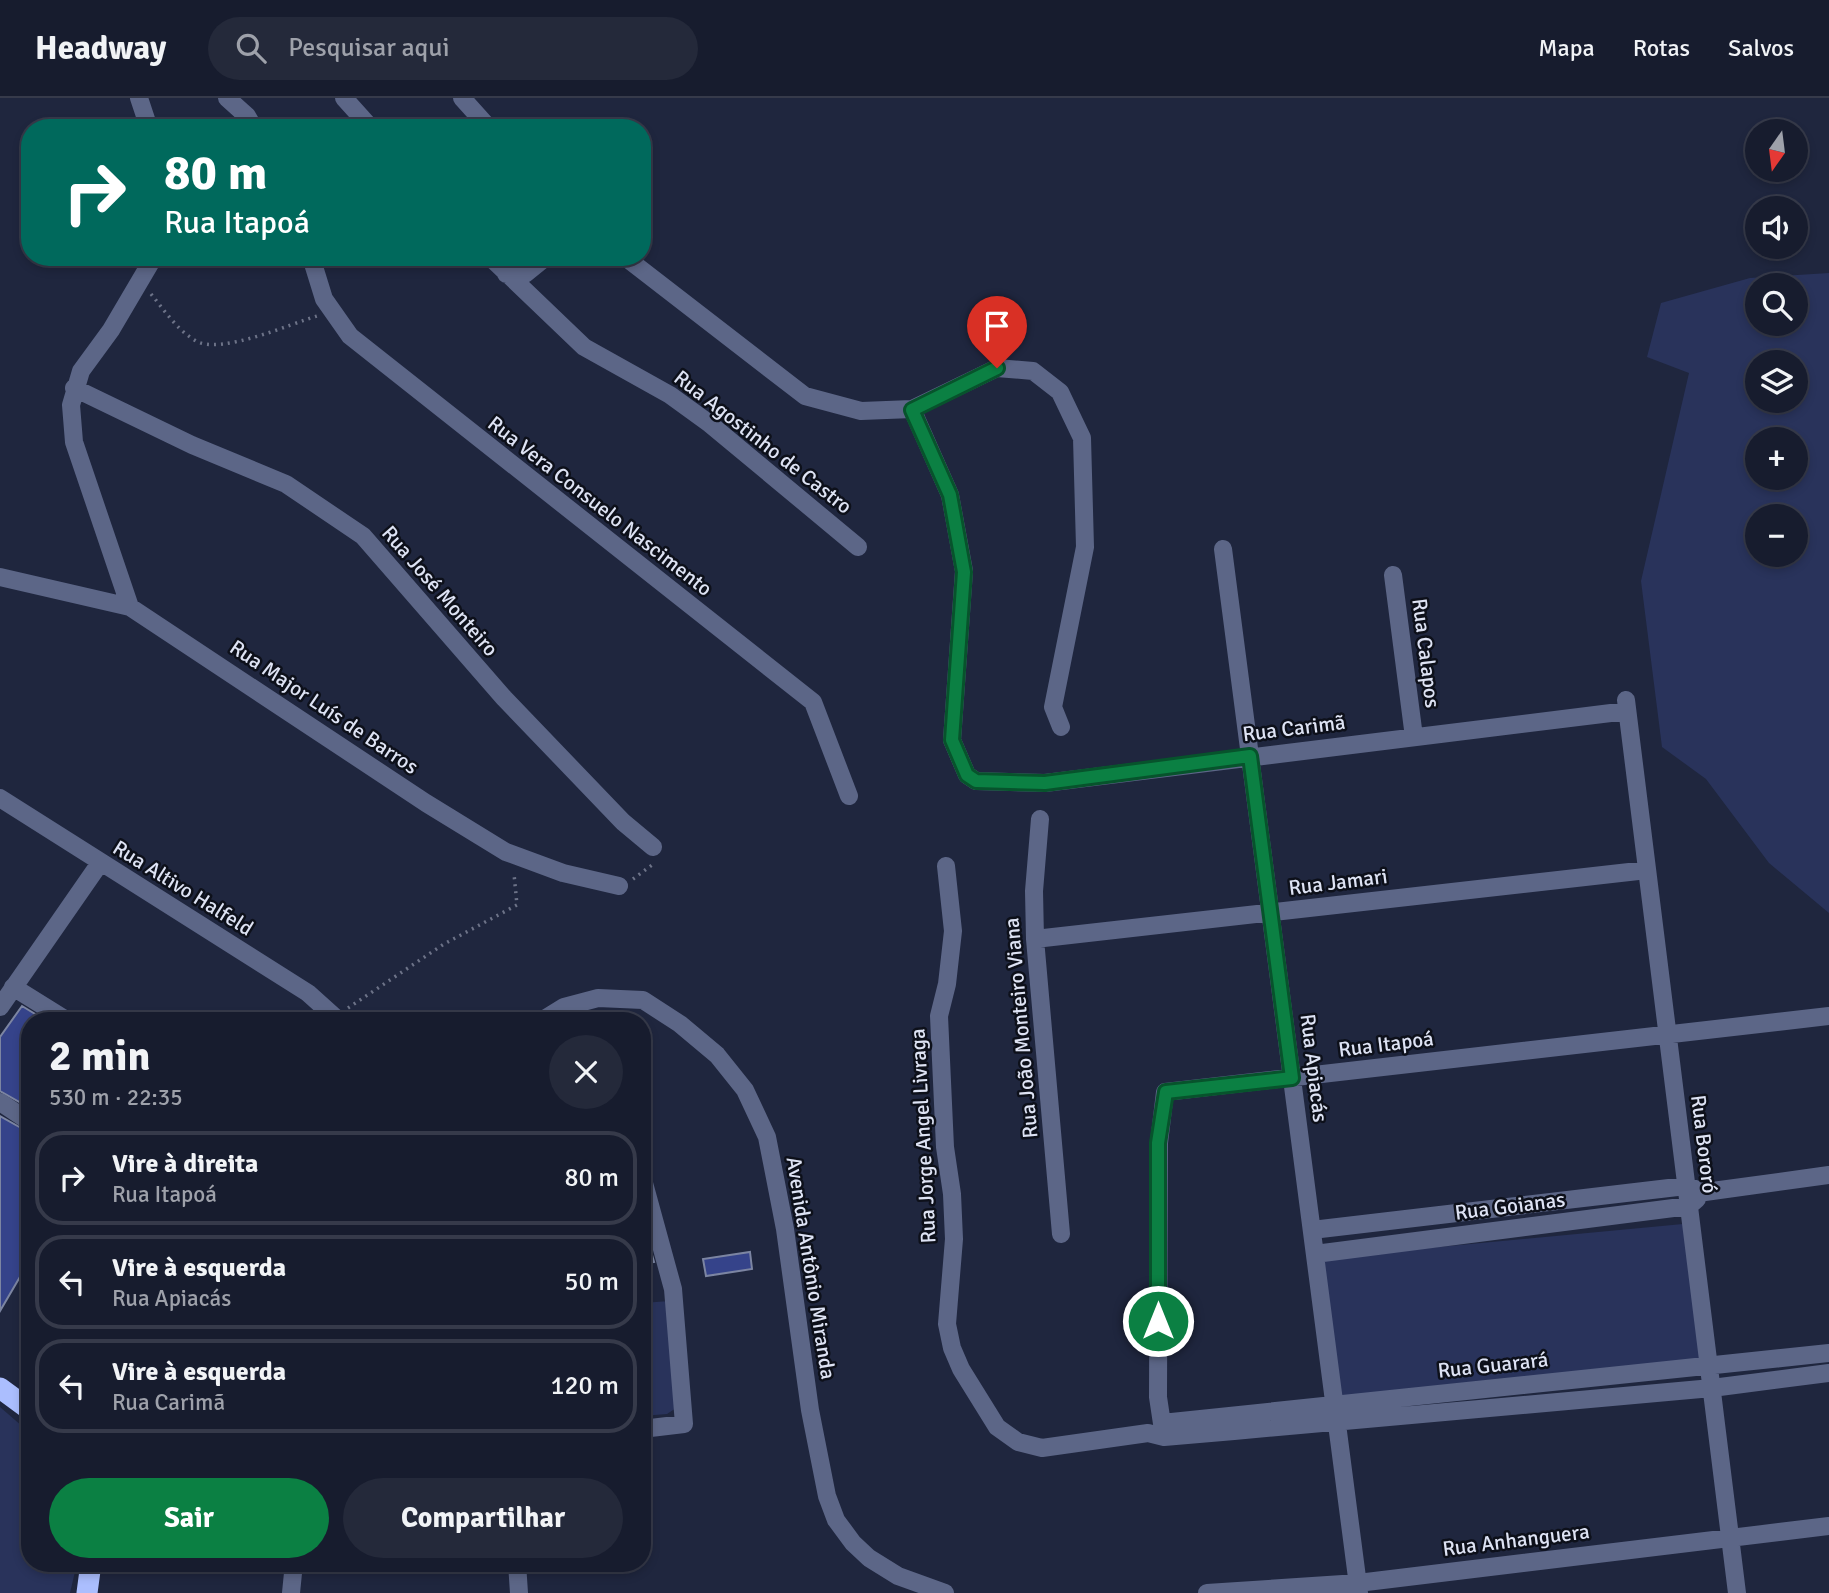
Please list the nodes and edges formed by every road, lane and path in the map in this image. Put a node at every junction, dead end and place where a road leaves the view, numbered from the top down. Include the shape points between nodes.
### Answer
1 (139, 98) edge
2 (227, 98) edge
3 (344, 98) edge
4 (462, 98) edge
5 (250, 114) edge
6 (146, 119) edge
7 (363, 119) edge
8 (481, 119) edge
9 (149, 266) edge
10 (314, 266) edge
11 (498, 266) edge
12 (535, 266) edge
13 (637, 266) edge
14 (506, 274) junction
15 (141, 280) junction
16 (333, 311) junction
17 (74, 388) junction
18 (912, 410) junction
19 (858, 547) dead end
20 (1223, 549) dead end
21 (1393, 575) dead end
22 (0, 577) edge
23 (130, 607) junction
24 (1626, 706) joint
25 (1061, 727) dead end
26 (1414, 737) junction
27 (1250, 756) junction
28 (849, 796) dead end
29 (0, 799) edge
30 (1040, 819) dead end
31 (653, 847) joint
32 (506, 852) junction
33 (100, 863) junction
34 (946, 866) dead end
35 (1647, 870) junction
36 (619, 886) joint
37 (1271, 913) junction
38 (1035, 939) junction
39 (13, 987) junction
40 (0, 1007) edge
41 (53, 1012) edge
42 (329, 1012) edge
43 (346, 1012) edge
44 (570, 1012) edge
45 (1829, 1016) edge
46 (1667, 1033) junction
47 (1292, 1078) junction
48 (0, 1102) edge
49 (21, 1116) edge
50 (1829, 1175) edge
51 (1686, 1186) junction
52 (1705, 1192) junction
53 (1689, 1206) junction
54 (651, 1209) edge
55 (1312, 1230) junction
56 (1062, 1234) dead end
57 (1315, 1254) junction
58 (1829, 1353) edge
59 (1709, 1367) junction
60 (1829, 1373) edge
61 (0, 1388) edge
62 (1712, 1388) junction
63 (1452, 1392) junction
64 (21, 1403) edge
65 (1335, 1404) junction
66 (1455, 1411) junction
67 (1337, 1422) junction
68 (651, 1428) edge
69 (1158, 1431) junction
70 (1829, 1526) edge
71 (1730, 1536) junction
72 (90, 1572) edge
73 (293, 1572) edge
74 (518, 1572) edge
75 (1359, 1588) edge
76 (87, 1593) edge
77 (291, 1593) edge
78 (519, 1593) edge
79 (944, 1593) edge
80 (1207, 1593) edge
81 (1737, 1593) edge

1 - 6 street
2 - 5 street
3 - 7 street
4 - 8 street
9 - 15 street
10 - 16 street, Rua Vera Consuelo Nascimento via 324,299
11 - 14 street, Rua Agostinho de Castro
12 - 14 street via 525,274
13 - 18 street via 805,396 861,411
14 - 19 street, Rua Agostinho de Castro via 584,346 710,424
15 - 16 path via 177,326 198,342 221,346
15 - 17 street
16 - 28 street, Rua Vera Consuelo Nascimento via 350,336 813,702
17 - 23 street via 74,442
17 - 31 street, Rua José Monteiro via 286,484 363,536 504,698
18 - 25 street via 997,368 1034,371 1060,392 1082,438 1085,547 1053,707
18 - 27 street, Rua Carimã via 950,495 964,572 952,740 967,775 976,781 1045,783
20 - 27 street, Rua Apiacás
21 - 26 street, Rua Calapos
22 - 23 street, Rua Major Luís de Barros
23 - 32 street, Rua Major Luís de Barros
24 - 26 street, Rua Carimã
24 - 35 street, Rua Bororó
26 - 27 street, Rua Carimã
27 - 37 street, Rua Apiacás
29 - 33 street, Rua Altivo Halfeld
30 - 38 street, Rua João Monteiro Viana
31 - 36 path via 658,856 652,865
32 - 36 street, Rua Major Luís de Barros via 563,873
32 - 43 path via 517,883 517,905 411,964
33 - 39 street
33 - 42 street, Rua Altivo Halfeld via 308,993
34 - 69 street, Rua Jorge Angel Livraga via 953,931 939,1016 954,1239 947,1324 961,1369 997,1427 1018,1442 1042,1448
35 - 37 street, Rua Jamari
35 - 46 street, Rua Bororó
37 - 38 street, Rua Jamari
37 - 47 street, Rua Apiacás
38 - 56 street, Rua João Monteiro Viana
39 - 40 street
39 - 41 street
44 - 79 street, Avenida Antônio Miranda via 598,998 643,1000 717,1055 745,1090 767,1137 810,1410 836,1520 869,1558 898,1576
45 - 46 street, Rua Itapoá
46 - 47 street, Rua Itapoá
46 - 51 street, Rua Bororó
47 - 55 street, Rua Apiacás
47 - 69 street, Rua Itapoá via 1166,1092 1158,1143
48 - 49 street
50 - 52 street, Rua Goianas
51 - 52 street, Rua Goianas
51 - 53 street, Rua Bororó
51 - 55 street, Rua Goianas
52 - 53 street
53 - 57 street, Rua Goianas
53 - 59 street, Rua Bororó
54 - 68 street via 673,1289 684,1424
55 - 57 street, Rua Apiacás
57 - 65 street, Rua Apiacás
58 - 59 street, Rua Guarará
59 - 62 street, Rua Bororó
59 - 63 street, Rua Guarará
60 - 62 street, Rua Guarará
61 - 64 highway
62 - 66 street, Rua Guarará
62 - 71 street, Rua Bororó
63 - 65 street, Rua Guarará
63 - 66 street
65 - 67 street, Rua Apiacás
65 - 69 street, Rua Guarará
66 - 67 street, Rua Guarará
67 - 69 street, Rua Guarará
67 - 75 street, Rua Apiacás
70 - 71 street, Rua Anhanguera
71 - 75 street, Rua Anhanguera
71 - 81 street, Rua Bororó
72 - 76 highway
73 - 77 street
74 - 78 street
75 - 80 street, Rua Anhanguera

